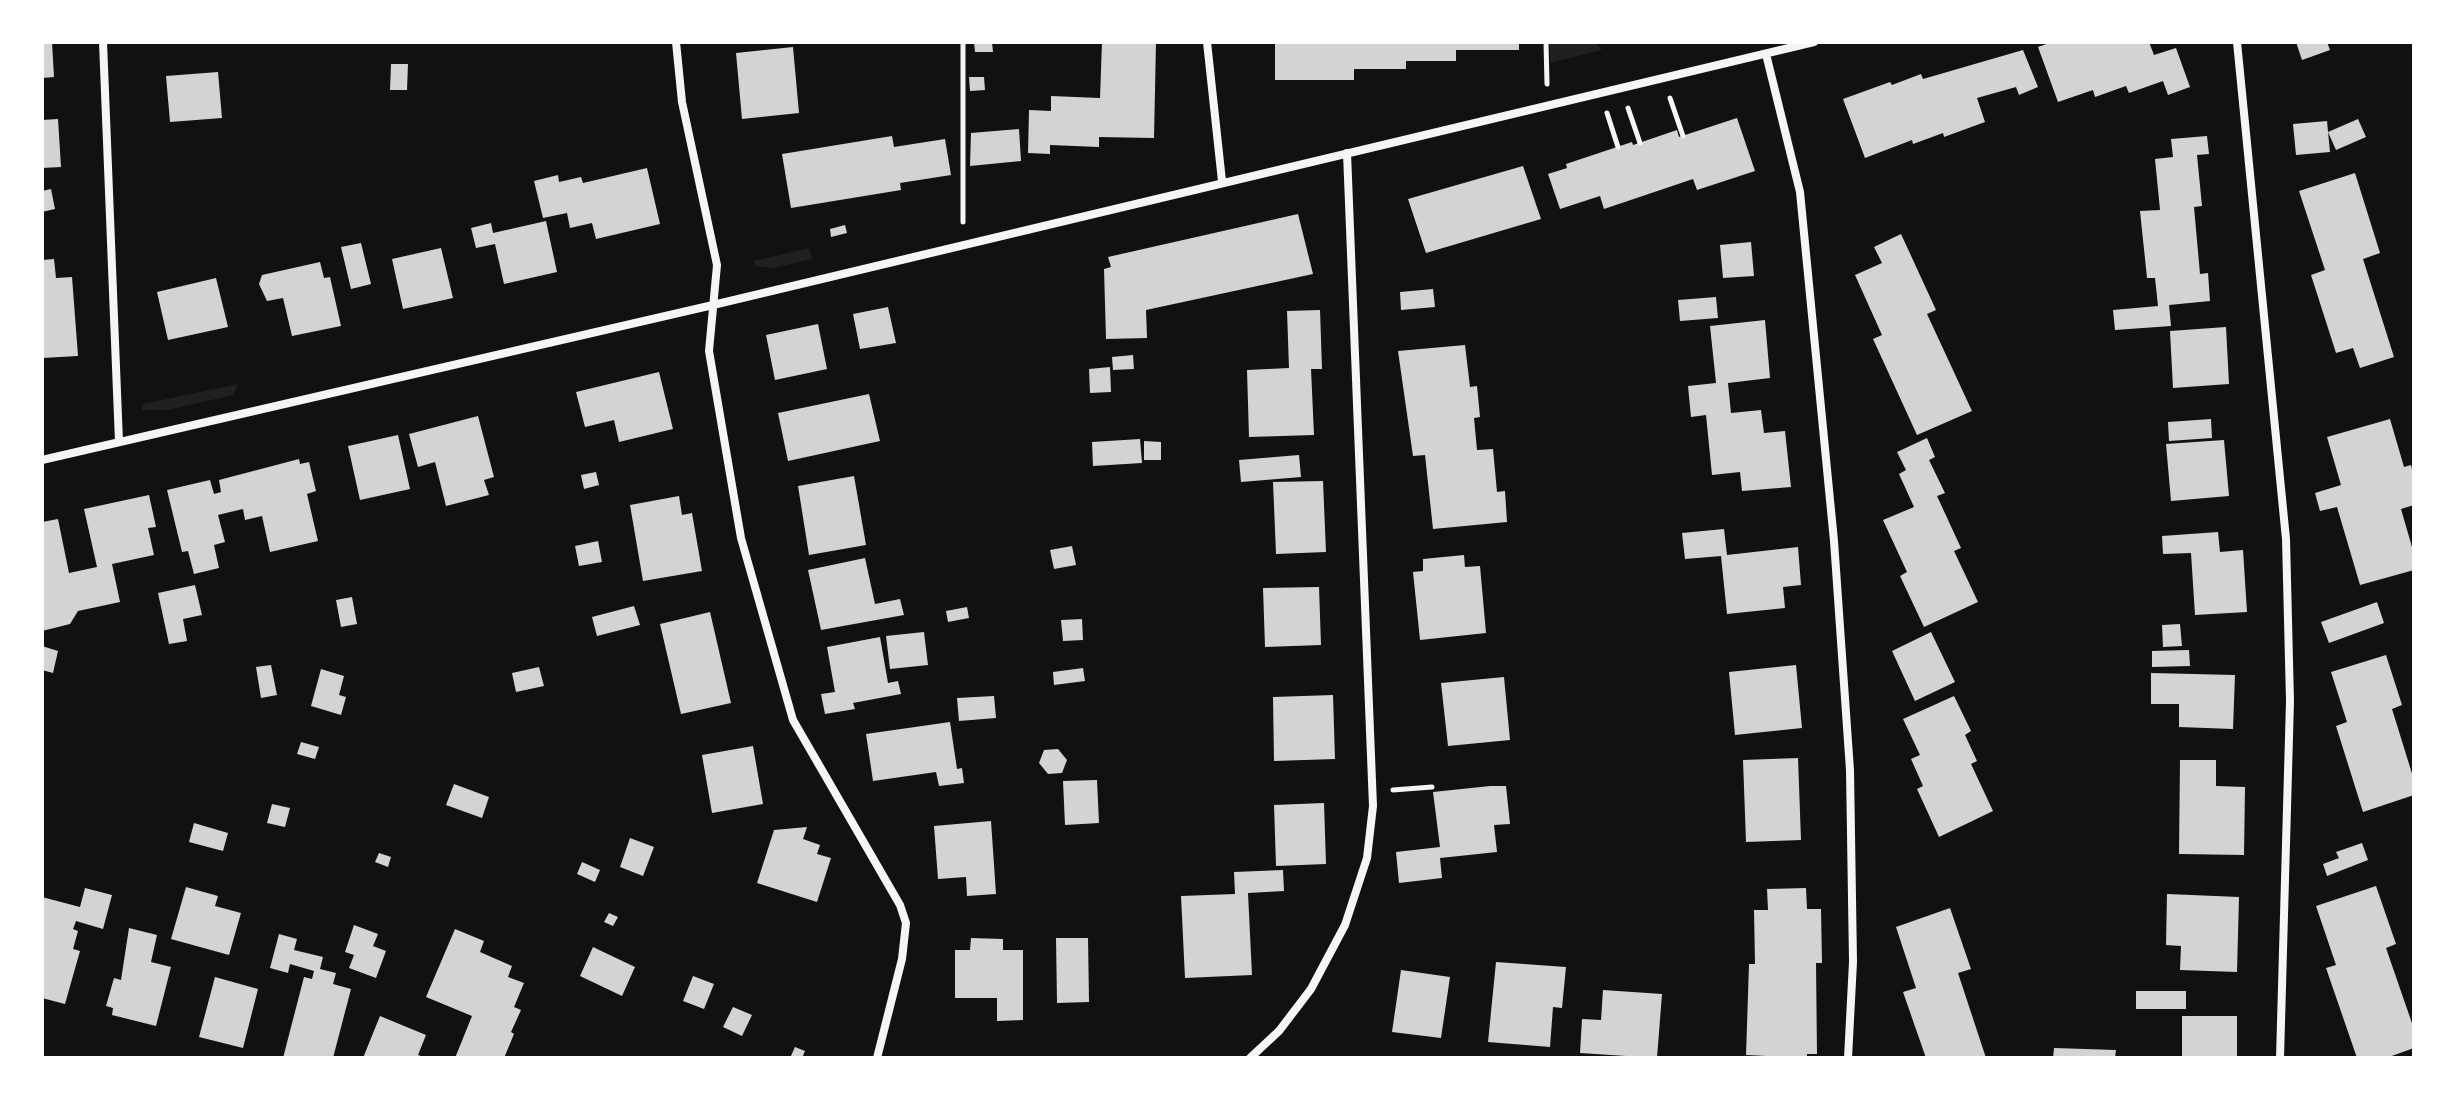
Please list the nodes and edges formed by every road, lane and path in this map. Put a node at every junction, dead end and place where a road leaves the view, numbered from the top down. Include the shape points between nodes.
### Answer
1 (103, 42) edge
2 (676, 42) edge
3 (963, 42) edge
4 (1207, 42) edge
5 (1546, 42) edge
6 (1814, 42) edge
7 (2237, 42) edge
8 (1766, 54) junction
9 (1663, 78) junction
10 (1622, 88) junction
11 (1601, 93) junction
12 (1547, 105) junction
13 (1683, 136) dead end
14 (1640, 143) dead end
15 (1618, 147) dead end
16 (1347, 153) junction
17 (1222, 181) junction
18 (963, 243) junction
19 (713, 305) junction
20 (119, 442) junction
21 (42, 460) edge
22 (1432, 787) dead end
23 (1394, 790) dead end
24 (877, 1058) edge
25 (1250, 1058) edge
26 (1848, 1058) edge
27 (2280, 1058) edge

1 - 20 street
2 - 19 street via 682,102 717,265
3 - 18 path
4 - 17 street
5 - 12 path
6 - 8 street
7 - 27 street via 2286,539 2290,701
8 - 9 street
8 - 26 street via 1800,192 1834,541 1850,770 1853,962
9 - 10 street
9 - 13 path
10 - 11 street
10 - 14 path
11 - 12 street
11 - 15 path
12 - 16 street
16 - 17 street
16 - 25 street via 1373,806 1367,858 1345,925 1311,989
17 - 18 street
18 - 19 street
19 - 20 street
19 - 24 street via 709,351 741,538 793,720 906,923
20 - 21 street
22 - 23 path

